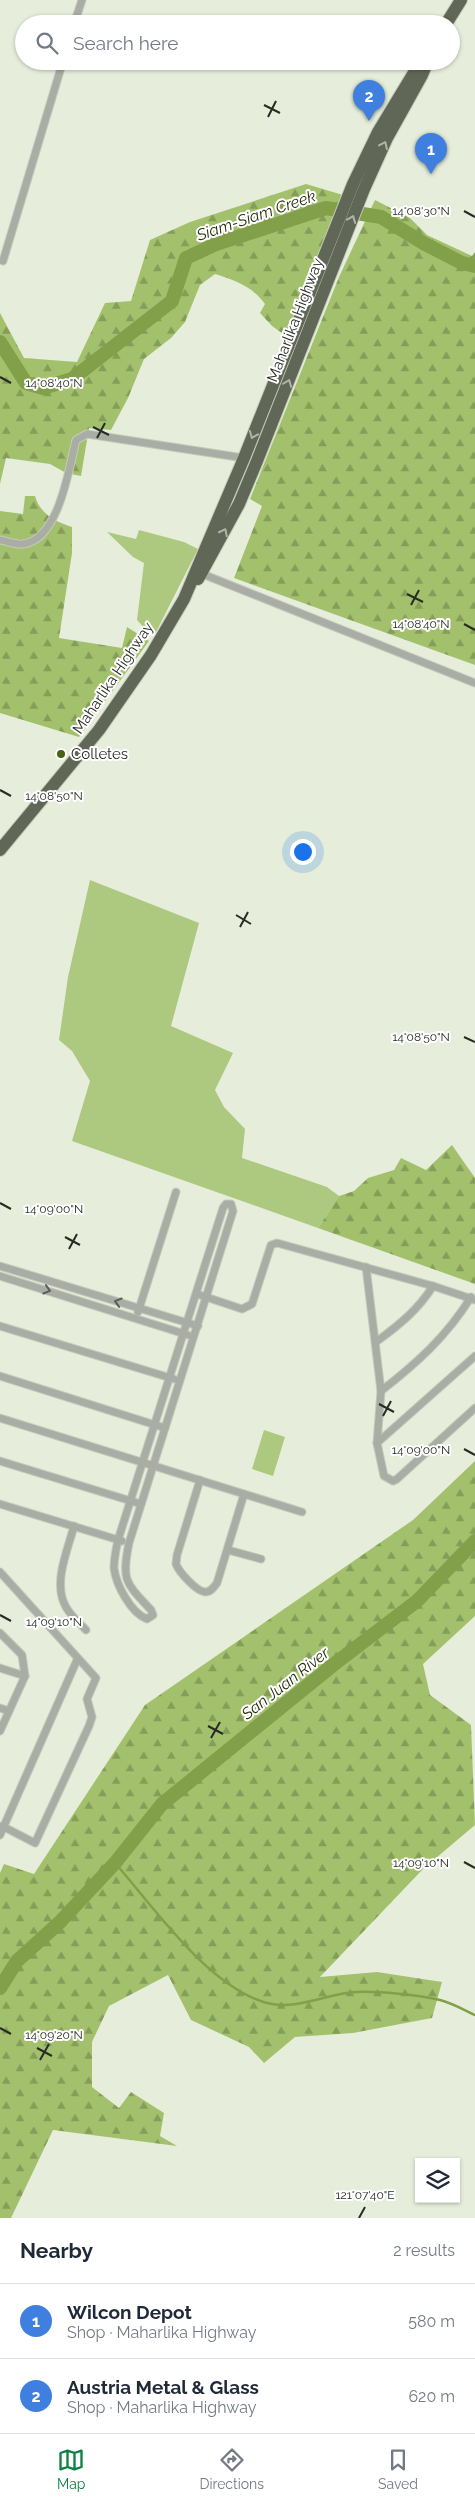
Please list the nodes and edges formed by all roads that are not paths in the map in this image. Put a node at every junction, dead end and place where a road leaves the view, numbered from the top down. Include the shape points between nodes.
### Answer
1 (82, 0) edge
2 (461, 0) edge
3 (77, 15) edge
4 (452, 15) edge
5 (60, 70) edge
6 (415, 70) edge
7 (424, 70) edge
8 (359, 186) junction
9 (335, 246) junction
10 (3, 261) dead end
11 (244, 458) junction
12 (0, 540) edge
13 (199, 572) junction
14 (475, 683) edge
15 (0, 850) edge
16 (176, 1192) dead end
17 (0, 1266) edge
18 (366, 1267) junction
19 (0, 1276) edge
20 (433, 1286) junction
21 (197, 1294) junction
22 (207, 1296) junction
23 (473, 1299) edge
24 (139, 1308) junction
25 (136, 1317) junction
26 (188, 1323) junction
27 (0, 1326) edge
28 (198, 1326) junction
29 (184, 1333) junction
30 (194, 1337) junction
31 (376, 1342) junction
32 (475, 1356) edge
33 (0, 1376) edge
34 (170, 1378) junction
35 (180, 1381) junction
36 (381, 1391) junction
37 (475, 1408) edge
38 (0, 1418) edge
39 (155, 1425) junction
40 (165, 1428) junction
41 (377, 1443) junction
42 (0, 1460) edge
43 (143, 1462) junction
44 (153, 1466) junction
45 (200, 1480) junction
46 (244, 1494) junction
47 (130, 1501) junction
48 (0, 1504) edge
49 (141, 1504) junction
50 (302, 1512) dead end
51 (74, 1526) junction
52 (118, 1540) junction
53 (129, 1543) junction
54 (228, 1550) junction
55 (261, 1559) dead end
56 (0, 1572) edge
57 (86, 1630) dead end
58 (0, 1633) edge
59 (78, 1660) junction
60 (0, 1668) edge
61 (25, 1676) junction
62 (0, 1708) edge
63 (10, 1711) junction
64 (0, 1731) edge
65 (2, 1826) junction
66 (0, 1835) edge

1 - 3 street
2 - 4 highway
5 - 10 street
6 - 8 highway, Maharlika Highway via 378,132
8 -> 7 highway, Maharlika Highway
8 - 9 highway, Maharlika Highway
9 -> 11 highway, Maharlika Highway
13 -> 9 highway, Maharlika Highway via 254,469
11 - 12 street via 87,434 76,440 57,513 39,537 24,544
11 - 13 highway, Maharlika Highway
13 - 14 street
13 - 15 highway, Maharlika Highway via 151,655 99,730
16 - 24 street
24 -> 17 street
18 - 20 street
18 - 22 street via 277,1243 271,1245 252,1304 242,1308
18 - 31 street
19 -> 25 street
20 - 23 street
20 - 31 street via 404,1322
21 - 22 street
21 - 22 street via 223,1208 231,1204 233,1211
21 - 26 street
22 - 28 street
23 - 36 street via 435,1346
24 - 25 street
24 - 26 street
25 - 29 street
26 - 28 street
26 - 29 street
27 - 34 street
28 - 30 street
29 - 30 street
29 - 34 street
30 - 35 street
31 - 36 street
32 - 41 street
33 - 39 street
34 - 35 street
34 - 39 street
35 - 40 street
36 - 41 street
37 - 41 street via 393,1481 384,1476
38 - 43 street
39 - 40 street
39 - 43 street
40 - 44 street
42 - 47 street
43 - 44 street
43 - 47 street
44 - 45 street
44 - 49 street
45 - 46 street
45 - 54 street via 177,1555 178,1568 199,1589 205,1592 212,1590
46 - 50 street
46 - 54 street
47 - 49 street
47 - 52 street
48 - 51 street
49 - 53 street
51 - 52 street
51 - 57 street via 60,1580 63,1601 70,1614
52 - 53 street
52 - 53 street via 114,1568 119,1588 140,1617 152,1618 151,1610 128,1584 124,1566
54 - 55 street
56 - 59 street
58 - 61 street via 22,1655
59 - 65 street
59 - 65 street via 96,1678 87,1699 92,1717 89,1726 34,1843
60 - 61 street
61 - 63 street
62 - 63 street
63 - 64 street
65 - 66 street

